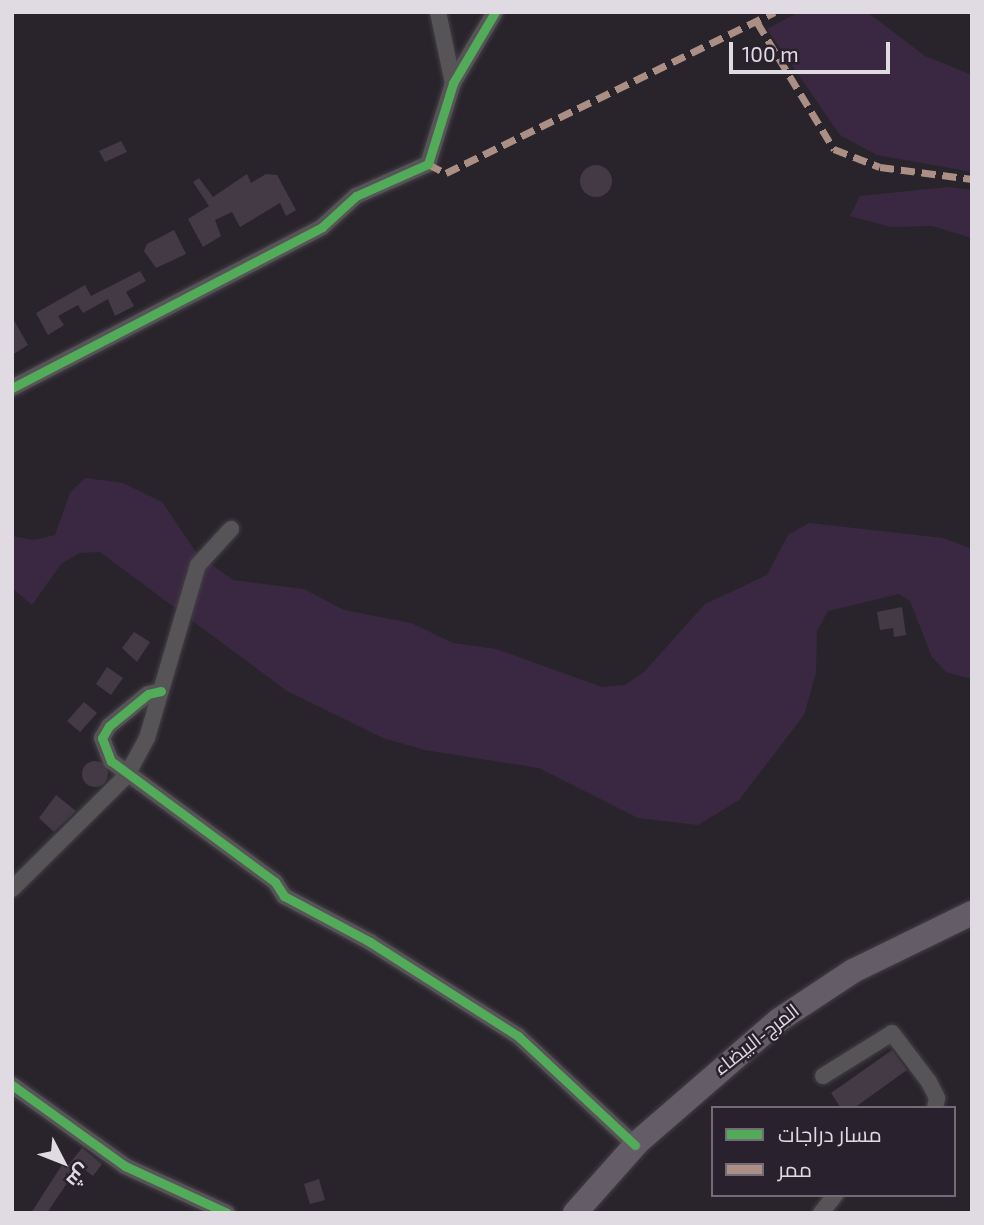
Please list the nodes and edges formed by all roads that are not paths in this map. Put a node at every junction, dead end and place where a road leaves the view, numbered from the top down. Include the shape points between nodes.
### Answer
1 (438, 12) edge
2 (495, 12) edge
3 (453, 83) junction
4 (12, 388) edge
5 (231, 529) dead end
6 (161, 691) junction
7 (127, 775) junction
8 (12, 889) edge
9 (972, 913) edge
10 (823, 1076) dead end
11 (12, 1085) edge
12 (935, 1106) edge
13 (635, 1145) junction
14 (833, 1197) edge
15 (227, 1213) edge
16 (575, 1213) edge
17 (821, 1213) edge

1 - 3 street
2 - 3 street
3 - 4 street via 428,164 355,196 323,227
5 - 6 street via 198,565
6 - 7 street via 147,738
6 - 7 street via 127,710 102,738 103,750
7 - 8 street
7 - 13 street via 275,882 284,896 301,901 499,1022 543,1055
9 - 13 highway, المرج-البيضاء via 853,971 779,1020
10 - 12 street via 892,1033 929,1082 937,1098
11 - 15 street via 125,1166
13 - 16 highway, المرج-البيضاء
14 - 17 street

